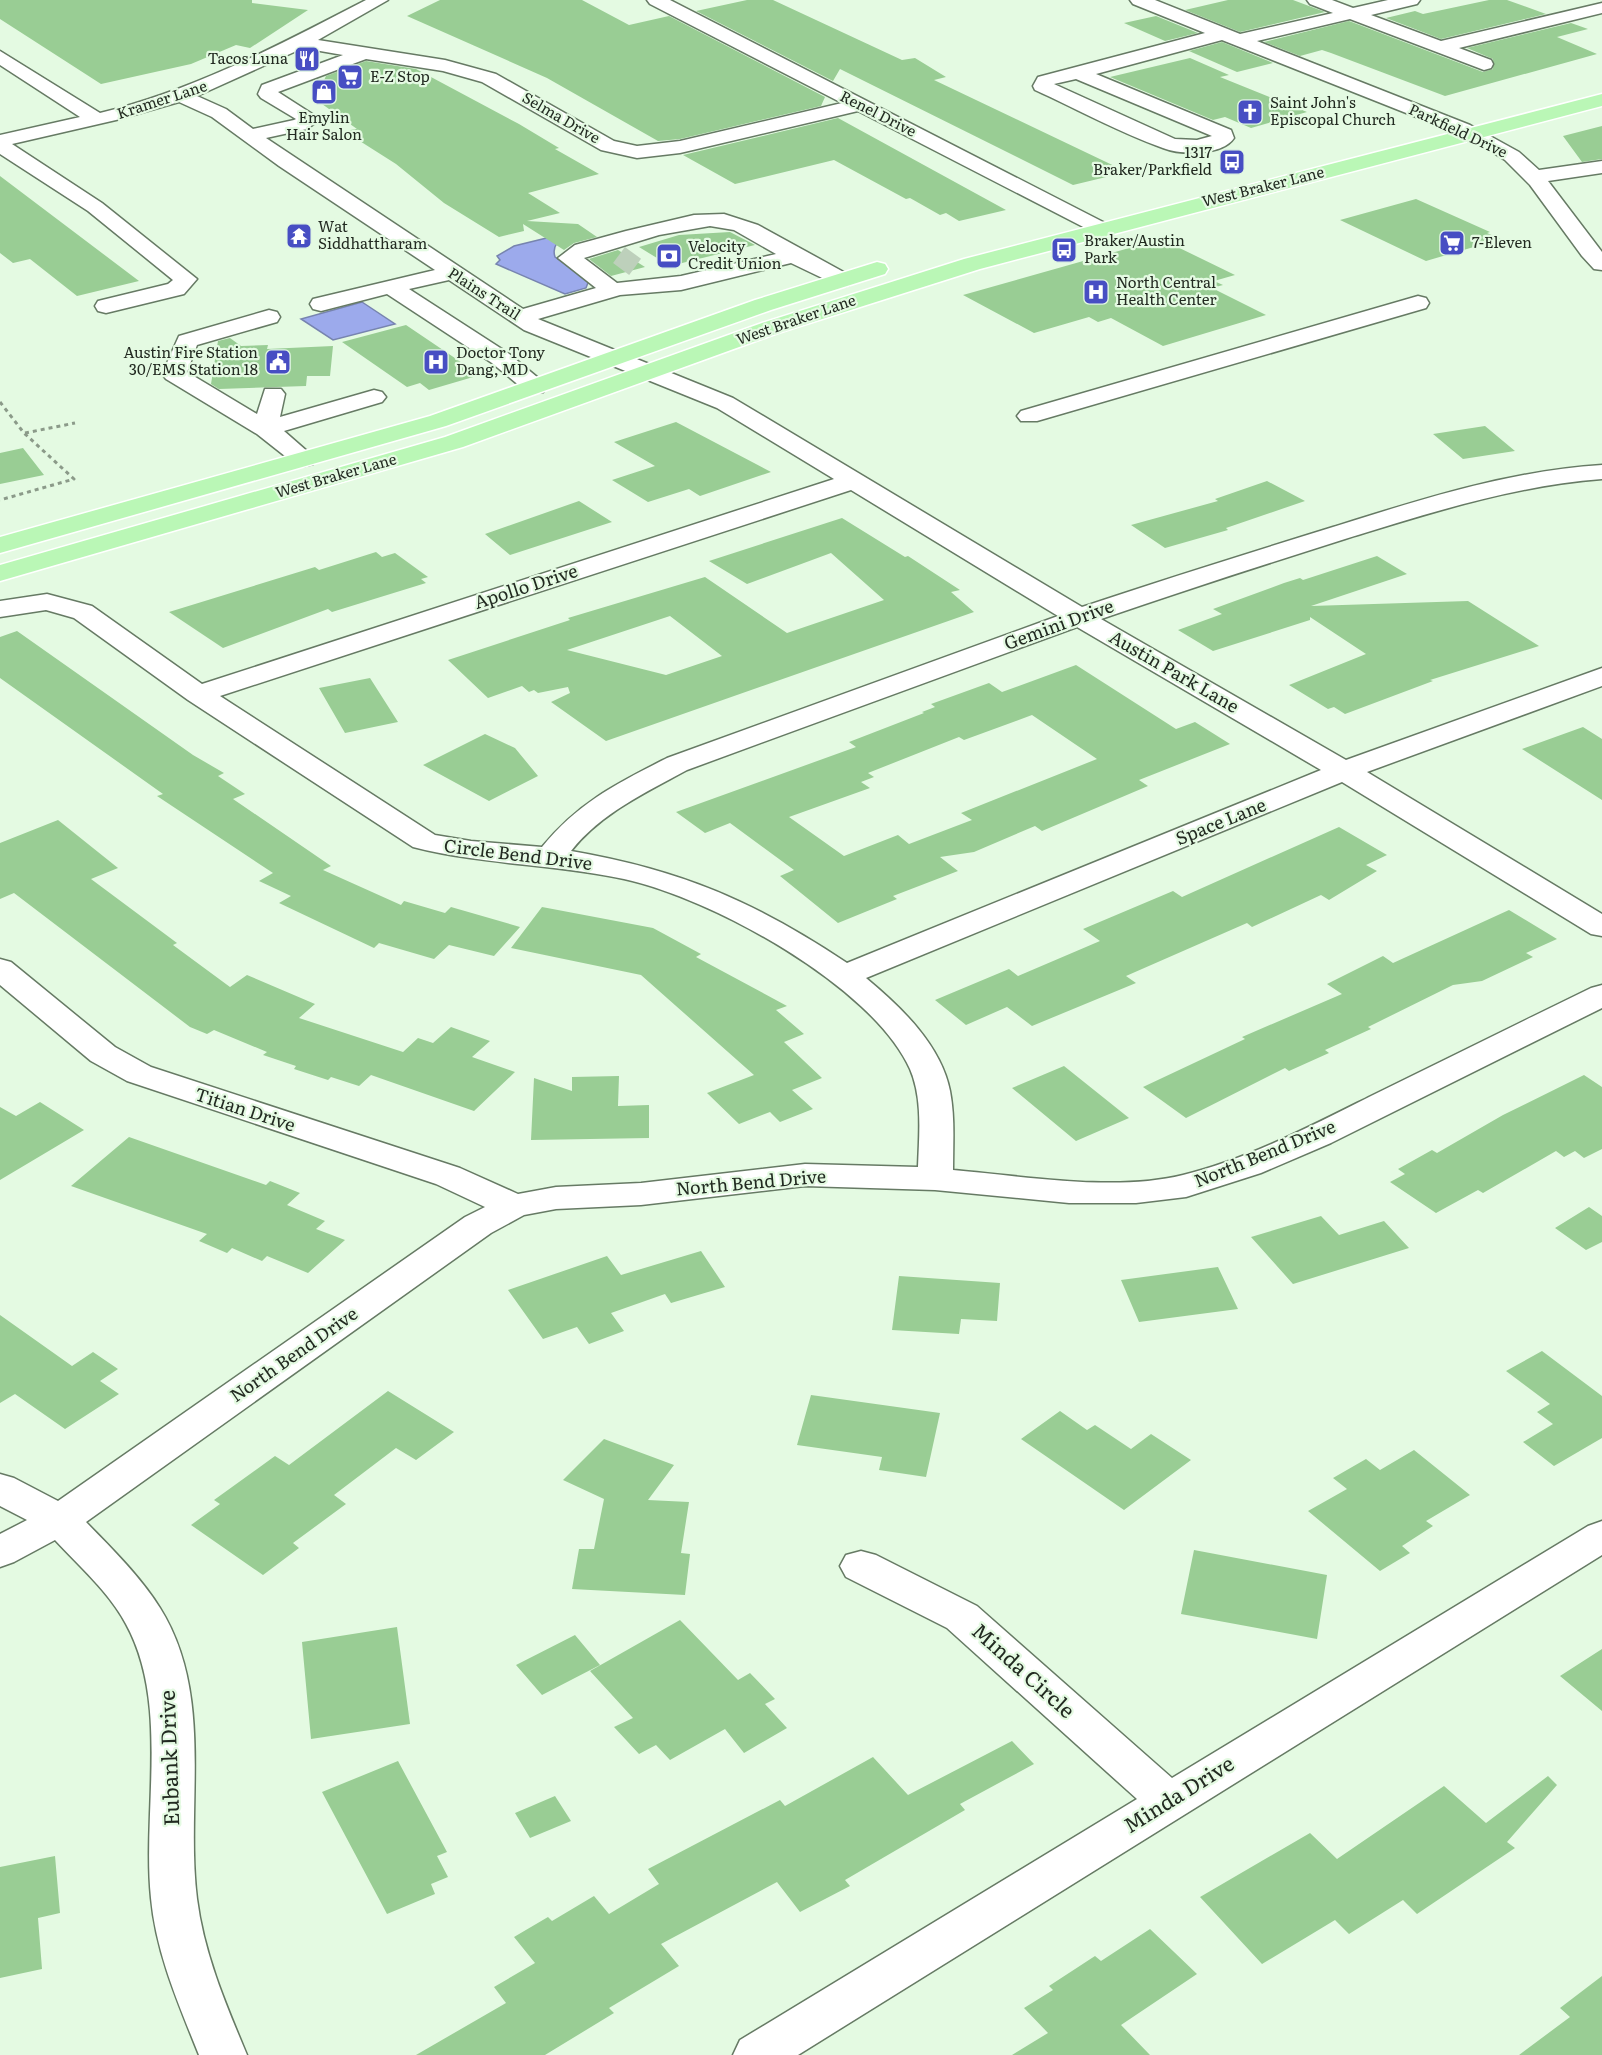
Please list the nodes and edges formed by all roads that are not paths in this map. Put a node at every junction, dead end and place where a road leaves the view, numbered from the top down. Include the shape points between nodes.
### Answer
1 (342, 0) edge
2 (656, 0) edge
3 (1139, 0) edge
4 (1316, 0) edge
5 (1411, 0) edge
6 (375, 2) edge
7 (1602, 8) edge
8 (1352, 14) junction
9 (1231, 37) junction
10 (300, 42) junction
11 (1440, 47) junction
12 (364, 52) junction
13 (0, 57) edge
14 (1484, 64) dead end
15 (239, 73) junction
16 (1078, 73) junction
17 (283, 84) junction
18 (181, 96) junction
19 (1602, 100) edge
20 (860, 105) junction
21 (1473, 113) dead end
22 (96, 119) junction
23 (1441, 121) junction
24 (1407, 130) dead end
25 (1470, 134) junction
26 (250, 135) junction
27 (0, 141) edge
28 (0, 145) edge
29 (1602, 167) edge
30 (1535, 177) junction
31 (1106, 206) dead end
32 (1073, 214) junction
33 (1039, 223) dead end
34 (1100, 228) junction
35 (794, 256) junction
36 (898, 263) dead end
37 (1602, 264) edge
38 (639, 269) tunnel mouth
39 (451, 273) junction
40 (841, 280) junction
41 (657, 283) junction
42 (391, 287) junction
43 (612, 290) junction
44 (1418, 303) dead end
45 (321, 304) dead end
46 (106, 306) dead end
47 (269, 317) dead end
48 (520, 317) junction
49 (614, 358) junction
50 (649, 372) junction
51 (535, 387) junction
52 (273, 394) dead end
53 (374, 397) dead end
54 (1029, 416) dead end
55 (266, 429) junction
56 (304, 459) junction
57 (1602, 472) edge
58 (329, 478) junction
59 (854, 481) junction
60 (0, 545) edge
61 (0, 573) edge
62 (0, 609) edge
63 (1079, 617) junction
64 (1602, 676) edge
65 (198, 694) junction
66 (1344, 771) junction
67 (550, 857) junction
68 (1602, 927) edge
69 (0, 969) edge
70 (844, 976) junction
71 (1602, 995) edge
72 (935, 1179) junction
73 (514, 1206) junction
74 (0, 1488) edge
75 (60, 1520) junction
76 (1602, 1536) edge
77 (0, 1552) edge
78 (861, 1566) dead end
79 (1168, 1802) junction
80 (223, 2055) edge
81 (757, 2055) edge

1 - 6 street
2 - 20 street, Renel Drive
3 - 9 street, Parkfield Drive
4 - 8 street
5 - 8 street
6 - 10 street, Kramer Lane
7 - 11 street
8 - 9 street
8 - 11 street
9 - 16 street
9 - 23 street, Parkfield Drive
10 - 12 street, Selma Drive
10 - 15 street, Kramer Lane
11 - 14 street
12 - 17 street
12 - 20 street, Selma Drive via 489,78 608,146 638,152 680,147
13 - 22 street
15 - 17 street
15 - 18 street, Kramer Lane
16 - 16 street via 1224,134 1225,137 1196,147 1170,144 1042,87 1046,81
17 - 26 street via 269,89 268,94 309,120
18 - 22 street, Kramer Lane
18 - 26 street, Plains Trail via 219,112
19 - 25 main road, West Braker Lane
20 - 32 street, Renel Drive
21 - 23 main road
22 - 27 street, Kramer Lane
23 - 24 main road
23 - 25 street, Parkfield Drive
25 - 30 street, Parkfield Drive via 1513,157
25 - 34 main road, West Braker Lane
26 - 39 street, Plains Trail
28 - 46 street via 95,207 186,279 176,289
29 - 30 street
30 - 37 street, Parkfield Drive
31 - 32 main road
32 - 33 main road
32 - 34 street, Renel Drive
34 - 50 main road, West Braker Lane via 890,288
35 - 40 street
35 - 41 street via 681,283
35 - 43 street via 722,219 693,222 610,250 573,253 570,261
36 - 40 main road, West Braker Lane
38 - 41 street
39 - 42 street
39 - 48 street, Plains Trail
40 - 49 main road, West Braker Lane
41 - 43 street
42 - 45 street
42 - 51 street via 500,358
43 - 48 street
44 - 54 street
47 - 55 street via 187,341 174,374
48 - 49 street, Plains Trail
49 - 50 street, Plains Trail
49 - 51 main road, West Braker Lane
50 - 58 main road, West Braker Lane via 499,427
50 - 59 street, Austin Park Lane via 725,403
51 - 56 main road, West Braker Lane via 438,421
52 - 55 street
53 - 55 street
55 - 56 street
56 - 58 main road
56 - 60 main road, West Braker Lane
57 - 63 street, Gemini Drive via 1509,482 1191,577
58 - 61 main road, West Braker Lane
59 - 63 street, Austin Park Lane
59 - 65 street, Apollo Drive
62 - 65 street, Circle Bend Drive via 48,602 83,612
63 - 66 street, Austin Park Lane
63 - 67 street, Gemini Drive via 678,764 620,794 575,826
64 - 66 street, Space Lane
65 - 67 street, Circle Bend Drive via 424,841 470,851
66 - 68 street, Austin Park Lane
66 - 70 street, Space Lane
67 - 70 street, Circle Bend Drive via 632,872 689,889 794,941
69 - 73 street, Titian Drive via 103,1054 139,1074 448,1176
70 - 72 street, Circle Bend Drive via 908,1033 928,1069 935,1109
71 - 72 street, North Bend Drive via 1319,1135 1186,1186 1136,1192 1069,1192
72 - 73 street, North Bend Drive via 805,1175 641,1194 556,1198
73 - 75 street, North Bend Drive via 478,1225
74 - 75 street, Eubank Drive
75 - 77 street, North Bend Drive
75 - 80 street, Eubank Drive via 119,1582 145,1619 162,1661 171,1699 174,1899 192,1979
76 - 79 street, Minda Drive
78 - 79 street, Minda Circle via 962,1617
79 - 81 street, Minda Drive

